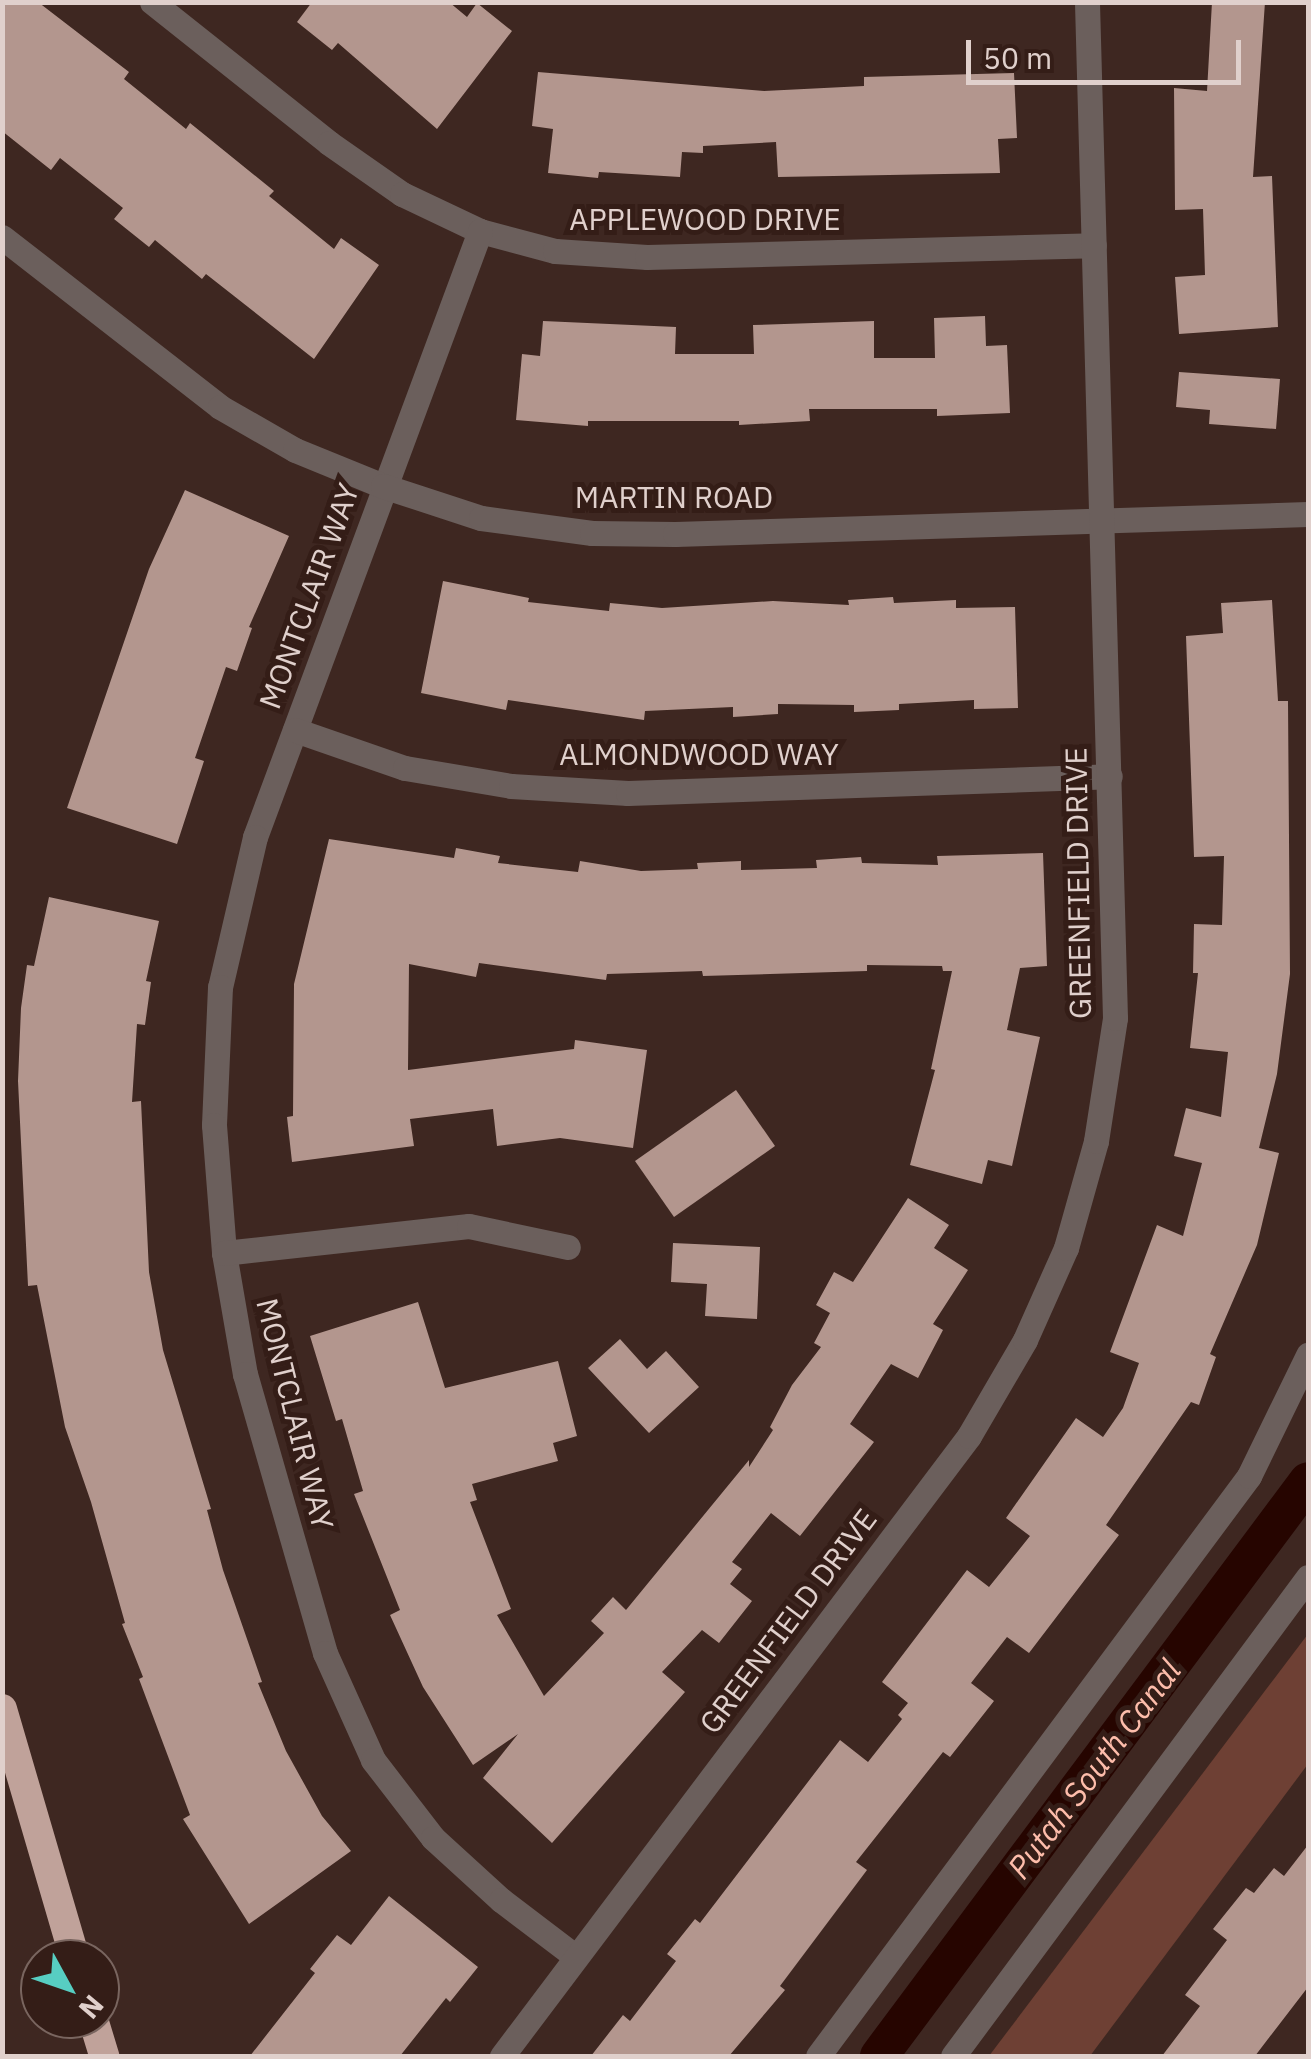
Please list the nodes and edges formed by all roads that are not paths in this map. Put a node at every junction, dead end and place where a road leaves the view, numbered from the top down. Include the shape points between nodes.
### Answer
1 (152, 2) edge
2 (1087, 2) edge
3 (480, 231) junction
4 (2, 237) edge
5 (1094, 246) junction
6 (383, 486) junction
7 (1308, 514) edge
8 (1099, 519) junction
9 (295, 730) junction
10 (1110, 776) junction
11 (568, 1247) dead end
12 (224, 1253) junction
13 (1308, 1355) edge
14 (1308, 1577) edge
15 (2, 1709) edge
16 (70, 1939) edge
17 (576, 1957) junction
18 (502, 2056) edge
19 (818, 2056) edge
20 (953, 2056) edge

1 - 3 street, APPLEWOOD DRIVE via 358,164 402,194
2 - 5 street, GREENFIELD DRIVE
3 - 5 street, APPLEWOOD DRIVE via 555,251 648,257
3 - 6 street, MONTCLAIR WAY
4 - 6 street, MARTIN ROAD via 220,407 295,450
5 - 8 street, GREENFIELD DRIVE
6 - 8 street, MARTIN ROAD via 481,518 592,534
6 - 9 street, MONTCLAIR WAY
7 - 8 street, MARTIN ROAD
8 - 10 street, GREENFIELD DRIVE
9 - 10 street, ALMONDWOOD WAY via 405,768 511,786 628,793
9 - 12 street, MONTCLAIR WAY via 255,837 220,987 214,1125
10 - 17 street, GREENFIELD DRIVE via 1115,1018 1096,1142 1066,1248 1025,1340 969,1436
11 - 12 street via 469,1226
12 - 17 street, MONTCLAIR WAY via 245,1374 325,1653 373,1760 433,1838
13 - 19 street via 1249,1476
14 - 20 street
15 - 16 highway
17 - 18 street, GREENFIELD DRIVE

